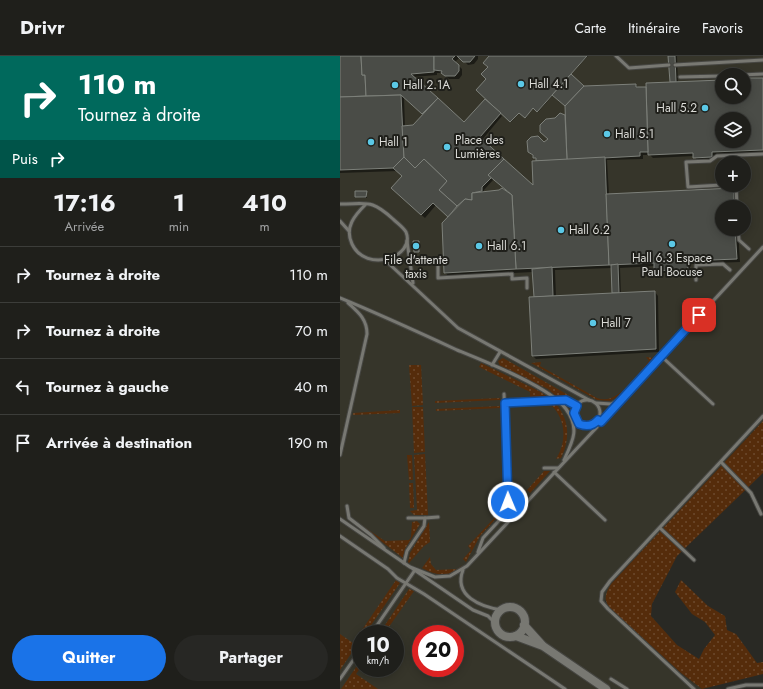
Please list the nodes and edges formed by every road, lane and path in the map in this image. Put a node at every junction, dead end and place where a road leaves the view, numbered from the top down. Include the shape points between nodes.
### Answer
1 (616, 56) edge
2 (763, 60) edge
3 (675, 65) dead end
4 (669, 66) dead end
5 (763, 74) edge
6 (751, 75) edge
7 (715, 76) edge
8 (680, 78) dead end
9 (763, 154) edge
10 (717, 156) edge
11 (715, 157) edge
12 (715, 185) edge
13 (340, 204) edge
14 (366, 204) junction
15 (340, 221) edge
16 (349, 231) junction
17 (739, 236) edge
18 (407, 240) junction
19 (763, 247) edge
20 (749, 249) dead end
21 (385, 260) junction
22 (438, 265) dead end
23 (730, 270) dead end
24 (696, 280) dead end
25 (413, 285) junction
26 (527, 288) dead end
27 (340, 298) edge
28 (344, 300) junction
29 (500, 352) junction
30 (661, 356) junction
31 (492, 365) junction
32 (632, 388) junction
33 (572, 390) junction
34 (504, 394) dead end
35 (557, 400) junction
36 (589, 400) junction
37 (582, 401) junction
38 (505, 403) junction
39 (595, 403) junction
40 (713, 404) dead end
41 (577, 406) junction
42 (763, 416) edge
43 (600, 421) junction
44 (596, 425) junction
45 (340, 455) edge
46 (721, 462) junction
47 (563, 463) junction
48 (544, 468) dead end
49 (558, 468) junction
50 (554, 472) junction
51 (347, 506) dead end
52 (761, 514) dead end
53 (438, 517) dead end
54 (408, 518) dead end
55 (425, 518) junction
56 (340, 519) edge
57 (605, 520) dead end
58 (660, 528) junction
59 (340, 536) edge
60 (389, 553) junction
61 (476, 555) junction
62 (694, 560) dead end
63 (404, 563) junction
64 (410, 567) junction
65 (464, 569) junction
66 (415, 570) junction
67 (406, 584) junction
68 (502, 610) junction
69 (495, 623) junction
70 (377, 625) edge
71 (524, 625) junction
72 (516, 636) junction
73 (543, 646) junction
74 (352, 662) edge
75 (340, 679) edge
76 (611, 679) dead end
77 (763, 686) edge
78 (564, 689) edge
79 (606, 689) edge
80 (627, 689) edge
81 (694, 689) edge
82 (728, 689) edge

1 - 4 lane via 629,68
2 - 3 lane
5 - 6 lane
7 - 8 lane
9 - 10 lane
11 - 12 lane via 710,161 686,162 688,187
13 - 14 lane
14 - 16 lane via 352,221
14 - 18 lane via 373,204 404,229
15 - 16 lane
16 - 21 lane via 351,241 359,254 376,261
17 - 20 lane via 739,240
18 - 21 lane via 398,253
18 - 25 lane
19 - 30 lane
21 - 25 lane
22 - 26 lane via 438,278 512,274 512,279 527,278
23 - 24 lane via 723,264 696,266
25 - 29 lane via 458,328
27 - 28 lane
28 - 31 lane
28 - 45 lane via 361,315 366,324 367,334
29 - 31 lane
29 - 33 lane
30 - 32 lane
30 - 40 lane
31 - 35 lane via 545,391
32 - 39 lane via 615,403
32 - 43 lane
33 - 36 lane
33 - 37 lane
34 - 38 lane
35 - 38 lane
35 - 41 lane via 570,401
35 - 47 lane via 568,412 574,427 574,438
36 - 37 lane
36 - 39 lane
37 - 41 lane
38 - 61 lane via 507,512 483,538
39 - 43 lane via 600,413
41 - 44 lane via 574,413 576,421 587,426
42 - 46 lane
43 - 44 lane
44 - 47 lane
46 - 52 lane via 750,492
46 - 58 lane
47 - 49 lane
48 - 49 lane
49 - 50 lane
50 - 57 lane
50 - 61 lane
51 - 60 lane via 348,518 371,534
53 - 55 lane
54 - 55 lane
55 - 63 lane via 424,526 407,551
56 - 60 lane
58 - 62 lane
58 - 81 lane via 605,587 602,601
59 - 67 lane
60 - 63 lane
61 - 65 lane
63 - 64 lane
64 - 65 lane via 440,577 450,576
64 - 66 lane
65 - 68 lane via 461,583 465,594 488,608
66 - 67 lane
66 - 69 lane
67 - 70 lane
67 - 78 lane
68 - 69 street
68 - 71 street via 516,609 523,616
69 - 72 street via 503,635
71 - 72 street
71 - 73 street
72 - 73 street
73 - 79 street
74 - 75 lane
76 - 80 lane
77 - 82 lane via 746,685

